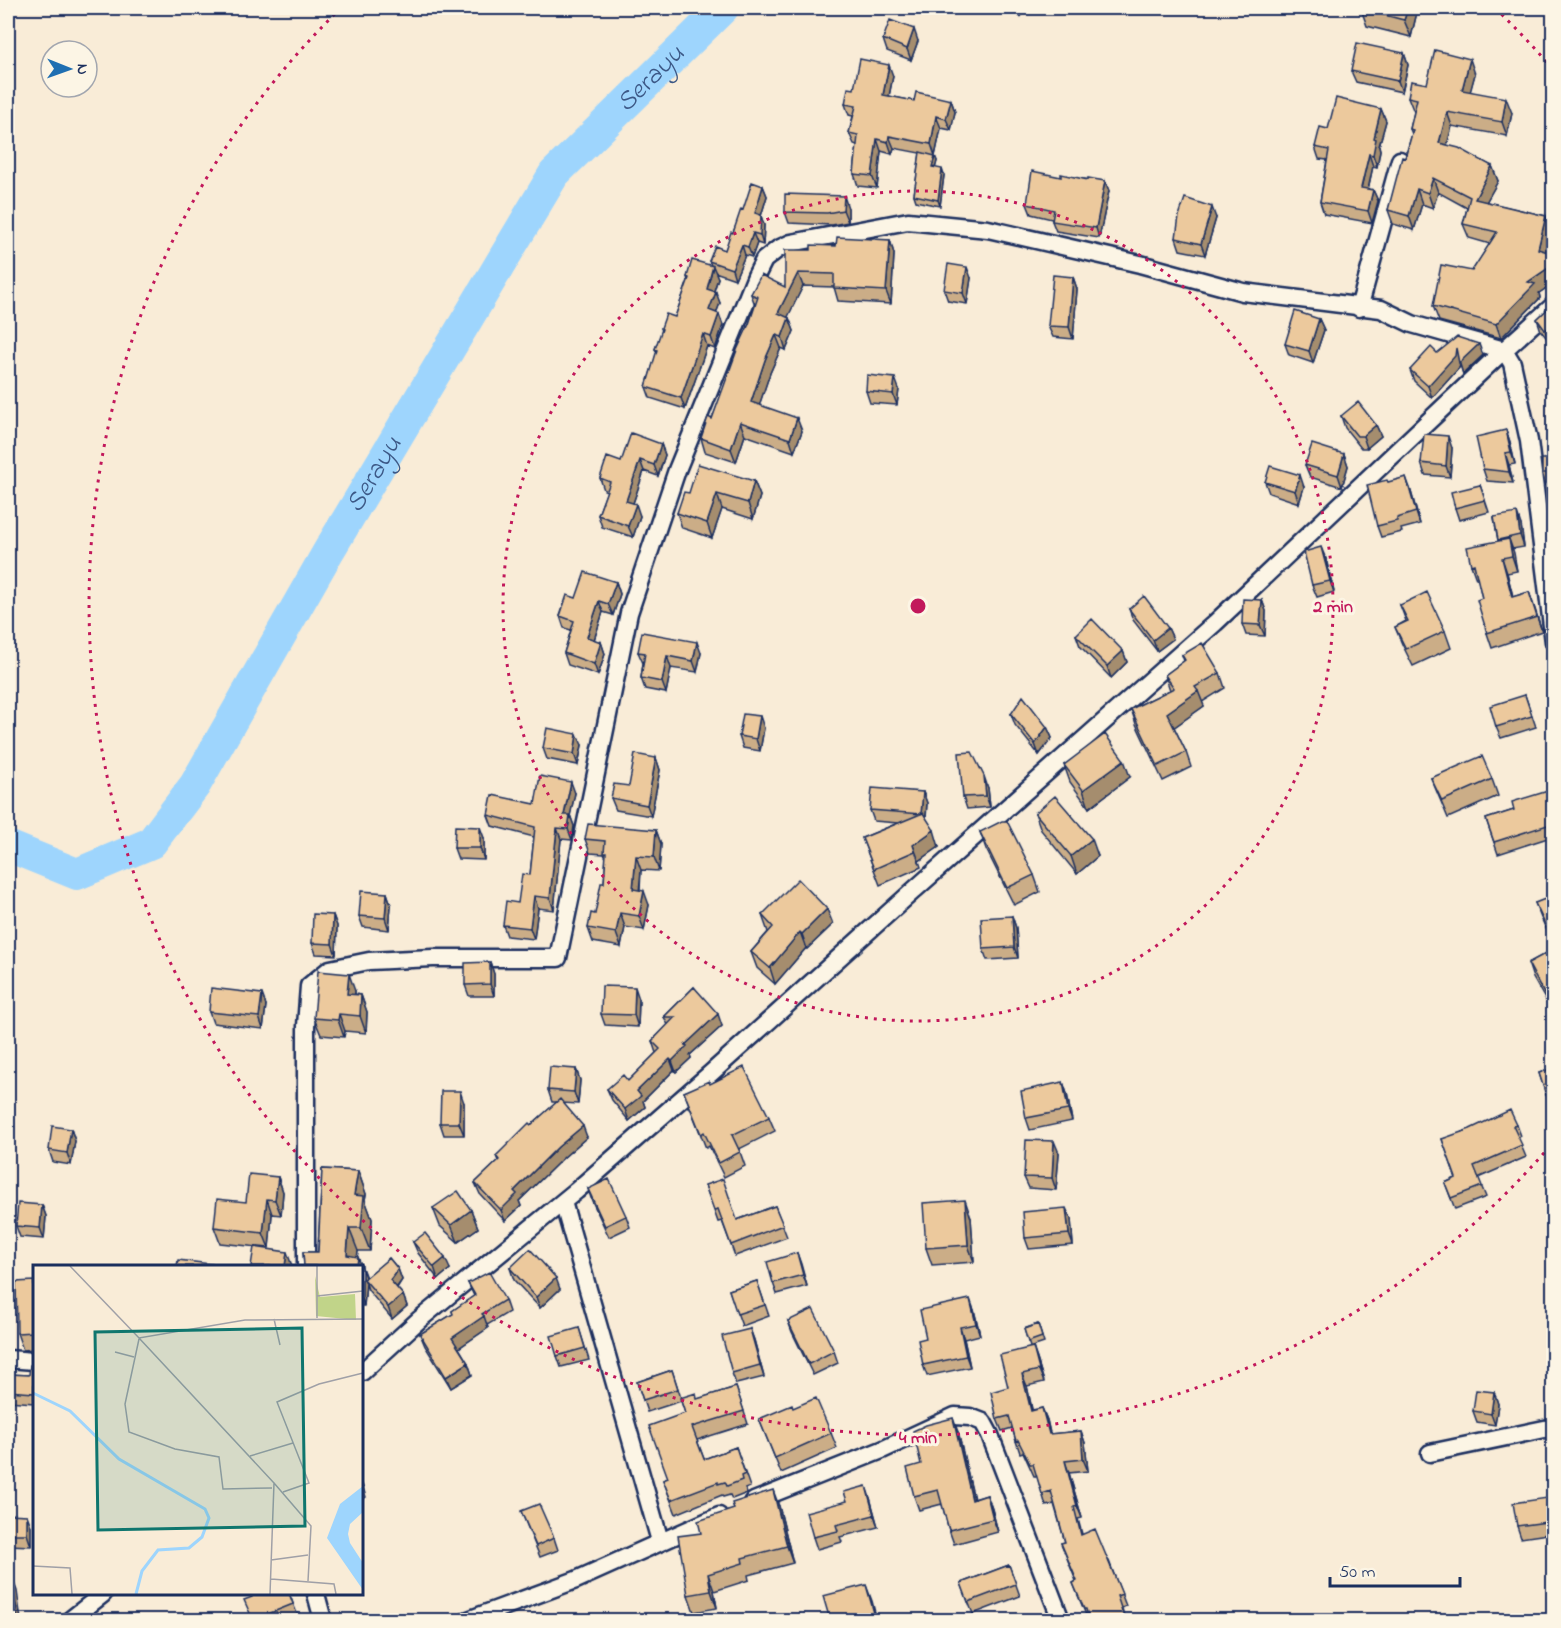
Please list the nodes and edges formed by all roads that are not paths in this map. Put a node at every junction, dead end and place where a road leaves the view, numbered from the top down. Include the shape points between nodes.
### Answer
1 (1400, 160) edge
2 (1554, 305) edge
3 (1359, 308) junction
4 (1504, 350) junction
5 (1554, 642) edge
6 (563, 1202) junction
7 (306, 1265) edge
8 (8, 1359) edge
9 (33, 1361) edge
10 (363, 1371) edge
11 (1554, 1427) edge
12 (1430, 1453) dead end
13 (660, 1542) junction
14 (101, 1595) edge
15 (317, 1595) edge
16 (70, 1620) edge
17 (323, 1620) edge
18 (468, 1620) edge
19 (1060, 1620) edge

1 - 3 street
2 - 4 street
3 - 4 street via 1381,309 1412,324
3 - 7 street via 1243,292 988,229 908,221 791,243 764,260 677,470 629,613 558,958 369,961 330,969 309,986
4 - 5 street via 1512,363 1529,441
4 - 6 street via 1215,623
6 - 10 street
6 - 13 street
8 - 9 street
11 - 12 street
13 - 18 street via 576,1580
13 - 19 street via 955,1416 970,1417 983,1422 990,1435
14 - 16 street
15 - 17 street

